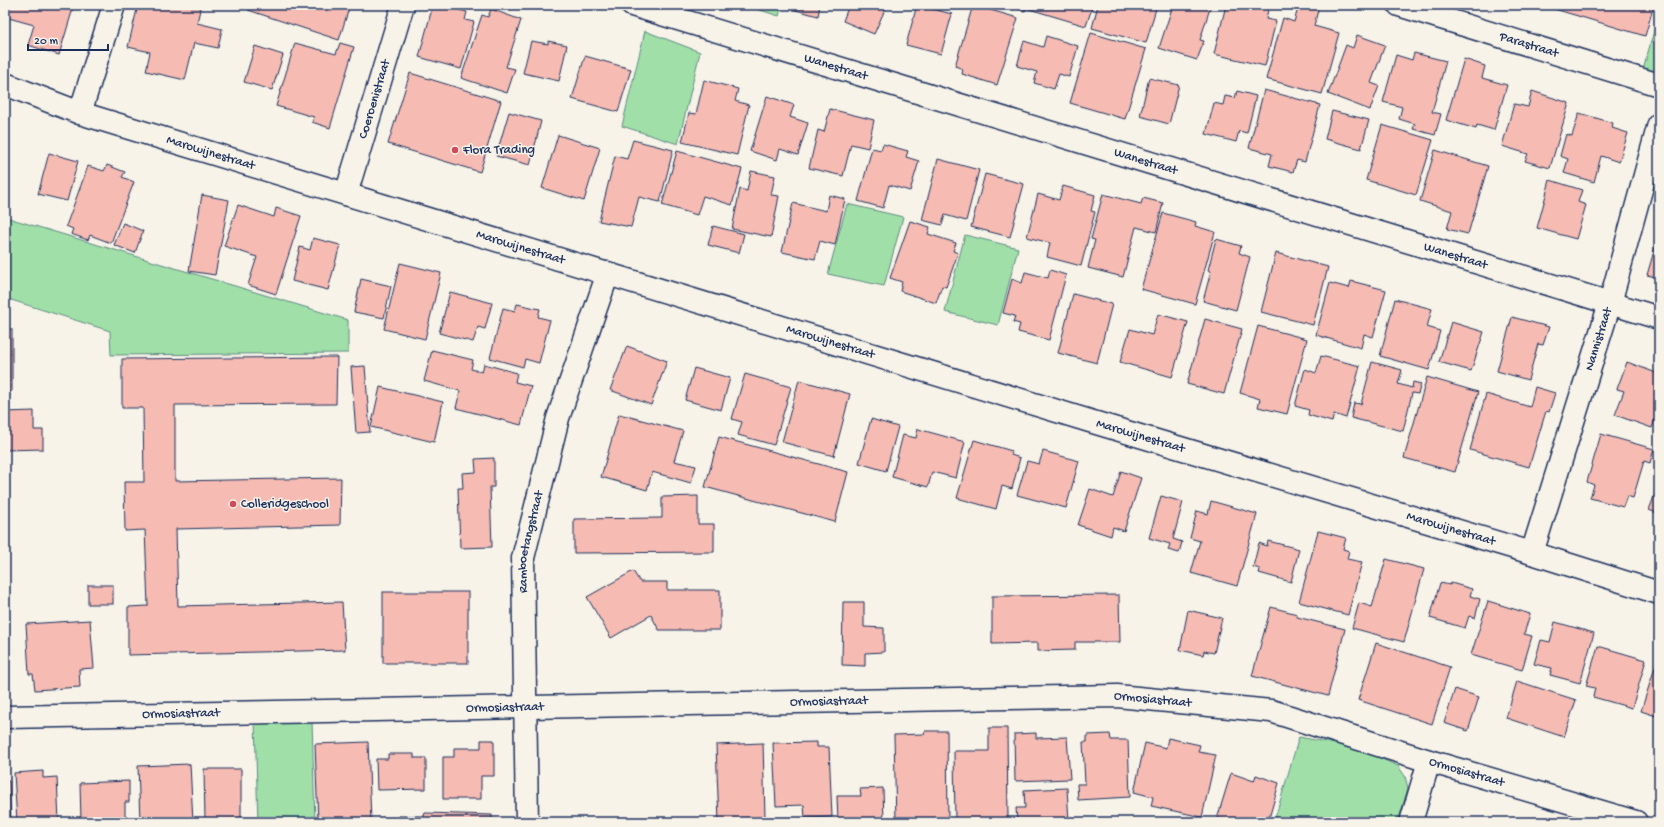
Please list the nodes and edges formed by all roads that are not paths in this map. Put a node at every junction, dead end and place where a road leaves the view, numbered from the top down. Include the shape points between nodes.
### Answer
1 (114, 5) edge
2 (403, 5) edge
3 (632, 5) edge
4 (1400, 5) edge
5 (5, 84) edge
6 (1659, 85) edge
7 (80, 113) junction
8 (1659, 124) edge
9 (346, 194) junction
10 (608, 273) junction
11 (1610, 303) junction
12 (1659, 318) edge
13 (1532, 553) junction
14 (1659, 593) edge
15 (525, 706) junction
16 (5, 717) edge
17 (1429, 761) junction
18 (1626, 820) edge
19 (527, 822) edge
20 (1411, 822) edge

1 - 7 street
2 - 9 street, Coeroenistraat
3 - 11 street, Wanestraat
4 - 6 street, Parastraat
5 - 7 street, Marowijnestraat
7 - 9 street, Marowijnestraat
8 - 11 street, Nannistraat
9 - 10 street, Marowijnestraat
10 - 13 street, Marowijnestraat via 1092,422
10 - 15 street, Ramboetangstraat via 558,418 523,558
11 - 12 street, Wanestraat
11 - 13 street, Nannistraat
13 - 14 street, Marowijnestraat
15 - 16 street, Ormosiastraat
15 - 17 street, Ormosiastraat via 1117,696 1271,711
15 - 19 street, Ramboetangstraat
17 - 18 street, Ormosiastraat
17 - 20 street

